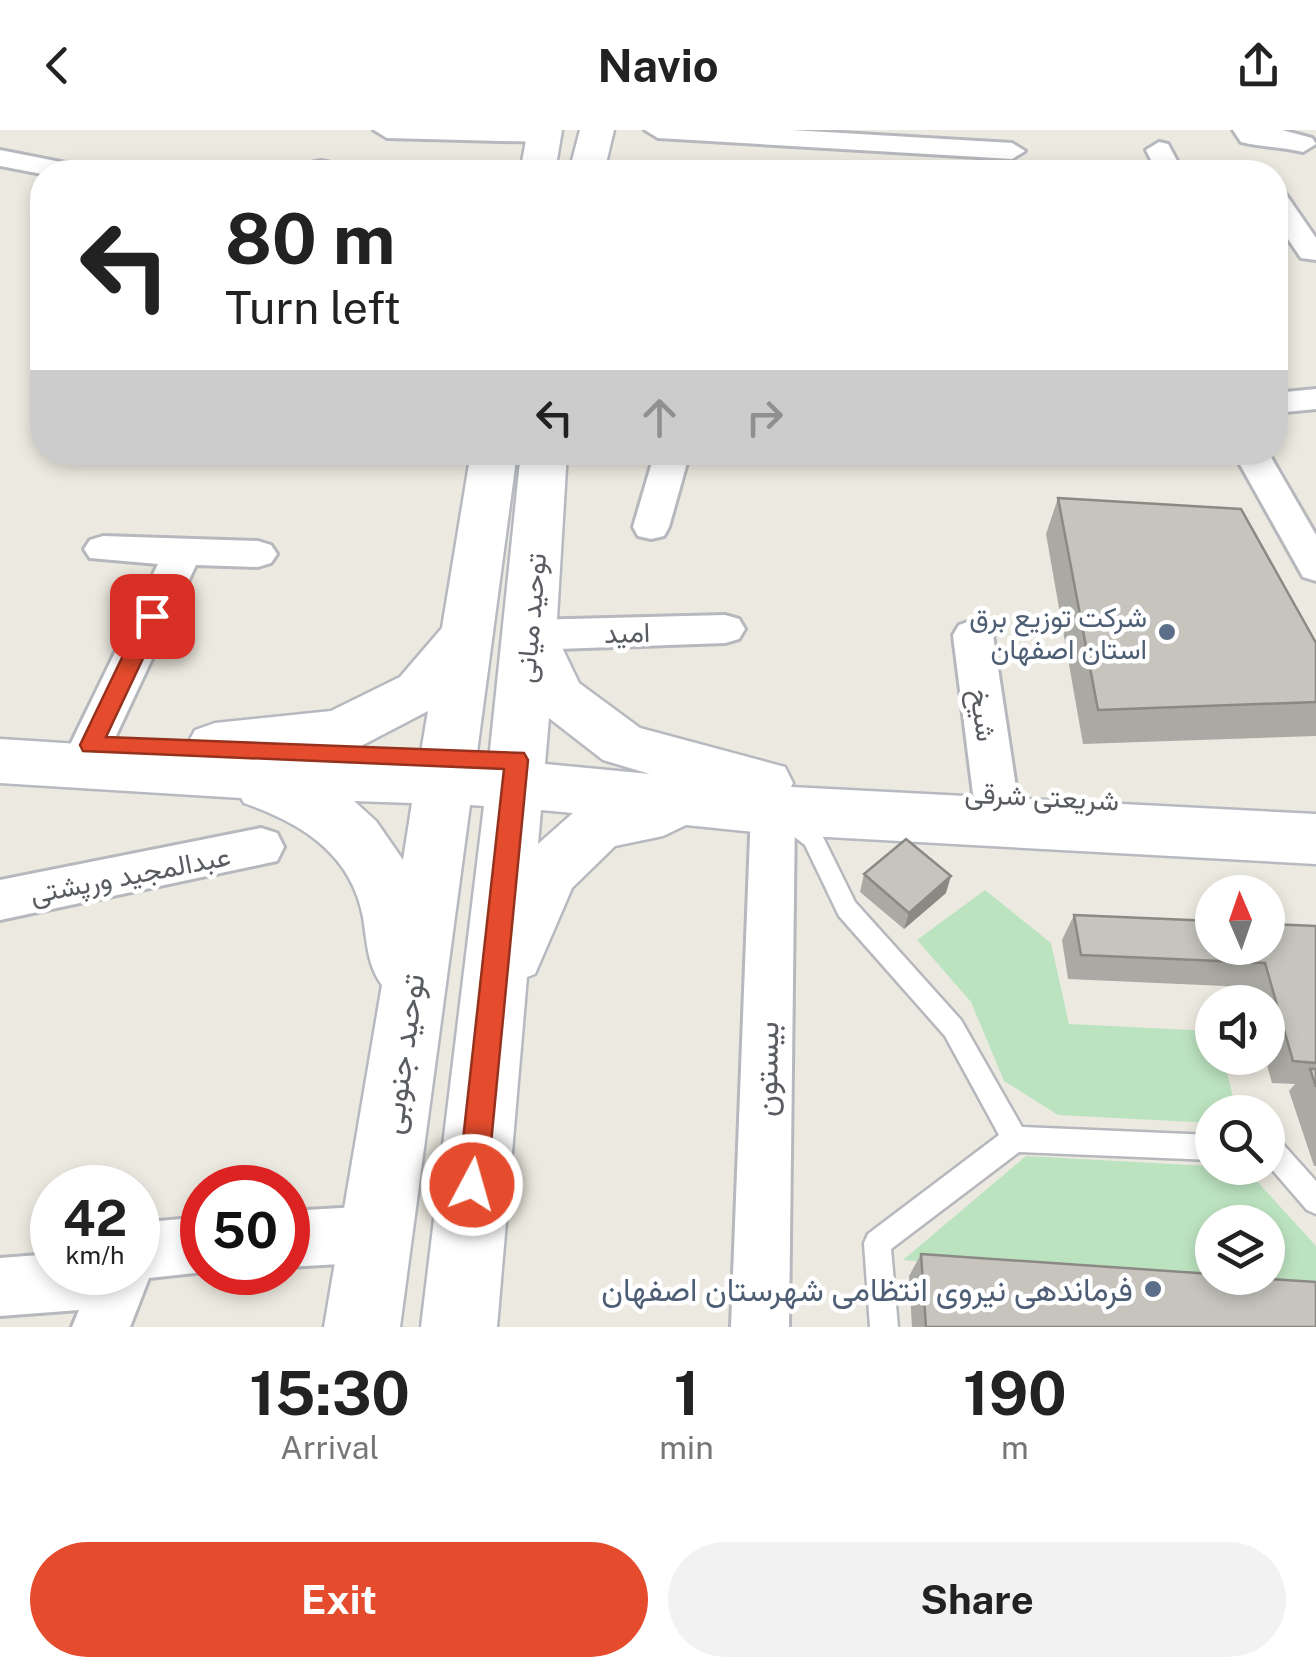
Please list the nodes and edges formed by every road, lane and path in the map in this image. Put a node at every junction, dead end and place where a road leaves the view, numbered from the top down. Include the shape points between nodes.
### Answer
1 (388, 130) edge
2 (419, 130) edge
3 (597, 130) edge
4 (658, 130) edge
5 (1246, 130) edge
6 (545, 132) edge
7 (962, 139) edge
8 (1308, 147) edge
9 (1012, 151) dead end
10 (0, 158) edge
11 (540, 160) edge
12 (591, 160) edge
13 (923, 160) edge
14 (30, 164) edge
15 (1288, 216) edge
16 (1314, 251) edge
17 (1288, 256) edge
18 (1316, 399) edge
19 (1288, 401) edge
20 (492, 465) edge
21 (543, 465) edge
22 (669, 465) edge
23 (1257, 465) edge
24 (651, 527) dead end
25 (1297, 538) edge
26 (103, 548) dead end
27 (184, 552) junction
28 (258, 554) dead end
29 (725, 629) dead end
30 (530, 635) junction
31 (466, 636) junction
32 (973, 636) dead end
33 (0, 741) edge
34 (91, 745) junction
35 (0, 761) edge
36 (180, 761) junction
37 (445, 769) junction
38 (515, 772) junction
39 (995, 794) junction
40 (771, 797) junction
41 (1316, 810) edge
42 (1316, 839) edge
43 (261, 847) dead end
44 (0, 900) edge
45 (409, 1002) junction
46 (490, 1008) junction
47 (1016, 1139) junction
48 (1195, 1147) edge
49 (1285, 1166) edge
50 (1316, 1202) edge
51 (376, 1234) junction
52 (310, 1238) edge
53 (30, 1286) edge
54 (0, 1287) edge
55 (362, 1327) edge
56 (458, 1327) edge
57 (760, 1327) edge
58 (884, 1327) edge

1 - 2 street
2 - 6 street
3 - 12 main road
4 - 13 street
5 - 8 street
6 - 11 main road
7 - 9 street
7 - 13 street
10 - 14 street
15 - 16 street
16 - 17 street
18 - 19 street
20 - 31 main road, توحید میانی
21 - 30 main road, توحید میانی
22 - 24 street
23 - 25 street
26 - 27 street
27 - 28 street
27 - 34 street
29 - 30 street, امید
30 - 38 main road, توحید میانی
30 - 40 main road via 558,696 624,745
31 - 36 main road via 420,691 340,732
31 - 37 main road, توحید میانی
32 - 39 street, شیخ
33 - 34 main road
34 - 36 main road
35 - 36 main road
36 - 37 main road, شریعتی شرقی
36 - 45 main road via 295,793 353,832 388,893
37 - 38 main road, شریعتی شرقی
37 - 45 main road, توحید جنوبی
38 - 40 main road, شریعتی شرقی
38 - 46 main road
39 - 40 main road, شریعتی شرقی
39 - 41 main road, شریعتی شرقی
40 - 42 main road, شریعتی شرقی
40 - 46 main road via 598,826 548,872
40 - 47 lane via 814,839 847,910 952,1028
40 - 57 street, بیستون
43 - 44 street, عبدالمجید ورپشتی
45 - 51 main road, توحید جنوبی
46 - 56 main road
47 - 48 lane
47 - 58 lane via 877,1243
49 - 50 lane
51 - 52 street
51 - 55 main road, توحید جنوبی
53 - 54 street

